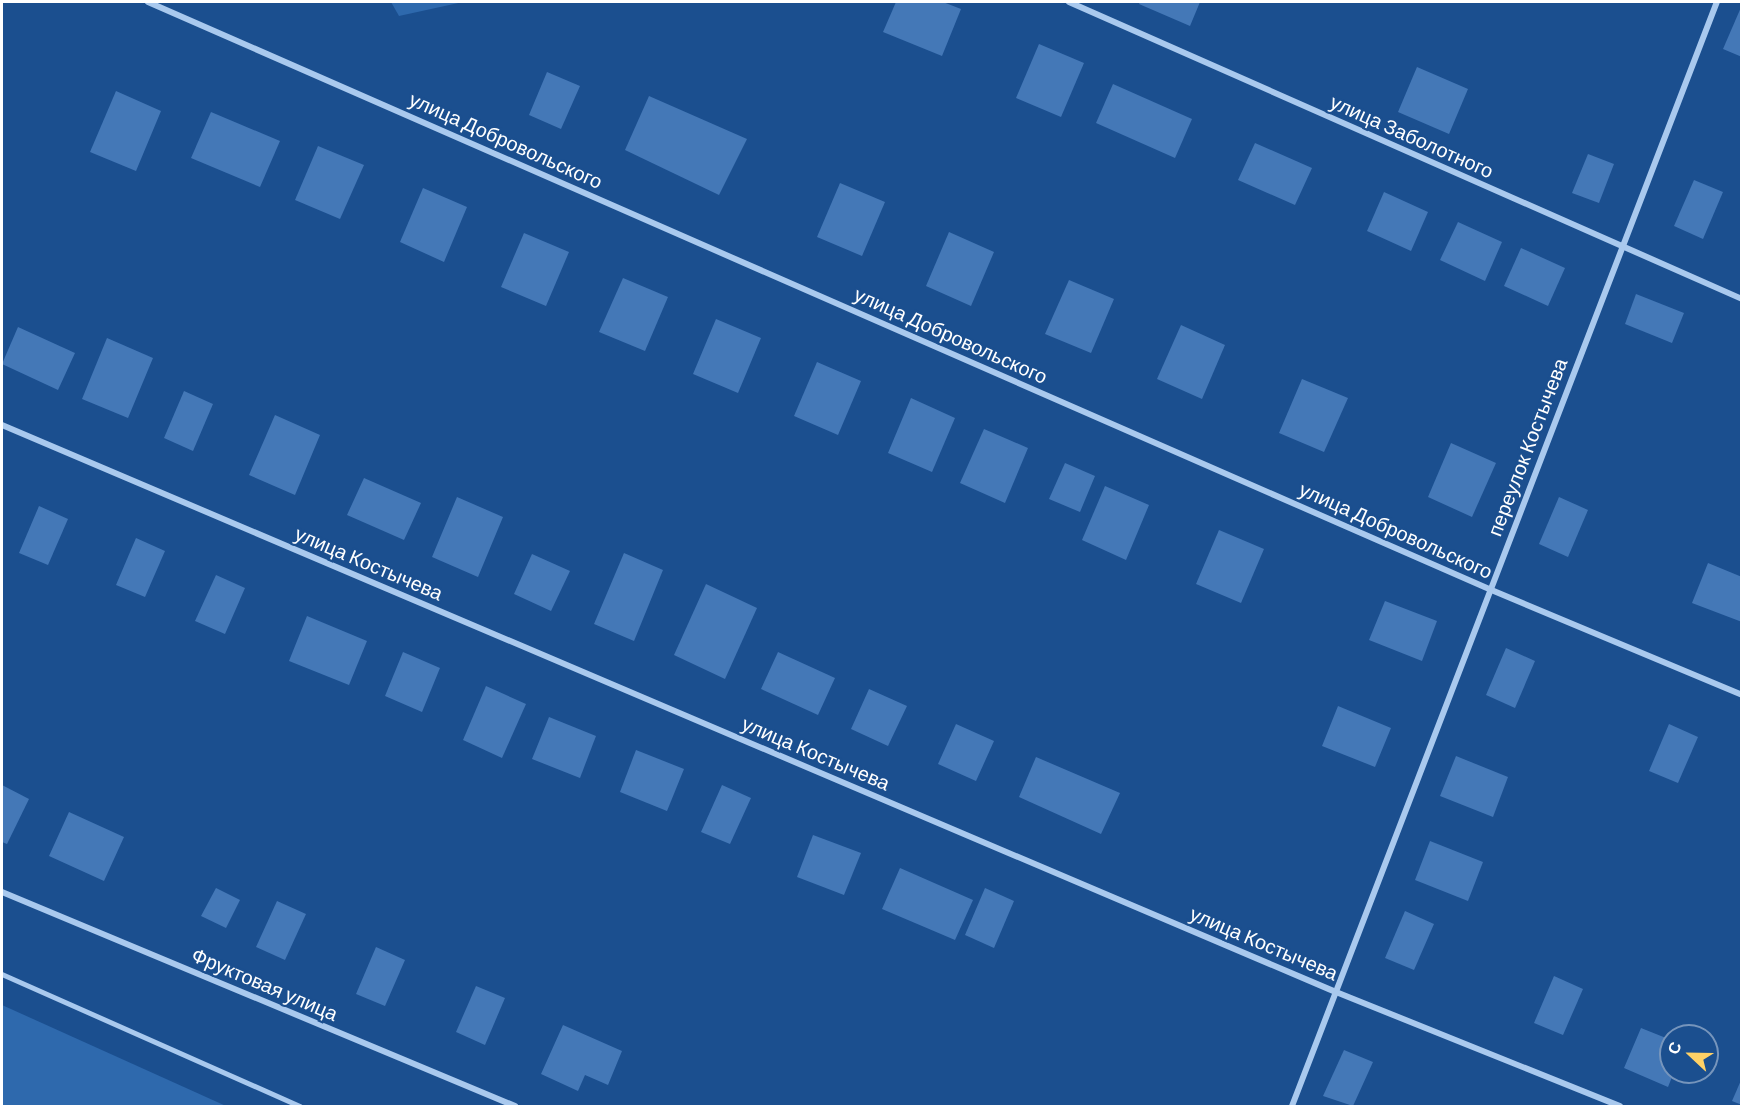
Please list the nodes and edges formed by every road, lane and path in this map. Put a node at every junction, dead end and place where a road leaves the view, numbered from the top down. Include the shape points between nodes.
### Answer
1 (148, 2) edge
2 (1069, 2) edge
3 (1717, 2) edge
4 (1622, 247) junction
5 (1742, 298) edge
6 (2, 425) edge
7 (1489, 589) junction
8 (1742, 695) edge
9 (2, 892) edge
10 (2, 974) edge
11 (1336, 992) junction
12 (300, 1107) edge
13 (515, 1107) edge
14 (1292, 1107) edge
15 (1620, 1107) edge

1 - 7 street, улица Добровольского
2 - 4 street, улица Заболотного
3 - 4 street, переулок Костычева
4 - 5 street, улица Заболотного
4 - 7 street, переулок Костычева
6 - 11 street, улица Костычева
7 - 8 street, улица Добровольского
7 - 11 street, переулок Костычева
9 - 13 street, Фруктовая улица
10 - 12 lane
11 - 14 street, переулок Костычева
11 - 15 street, улица Костычева

